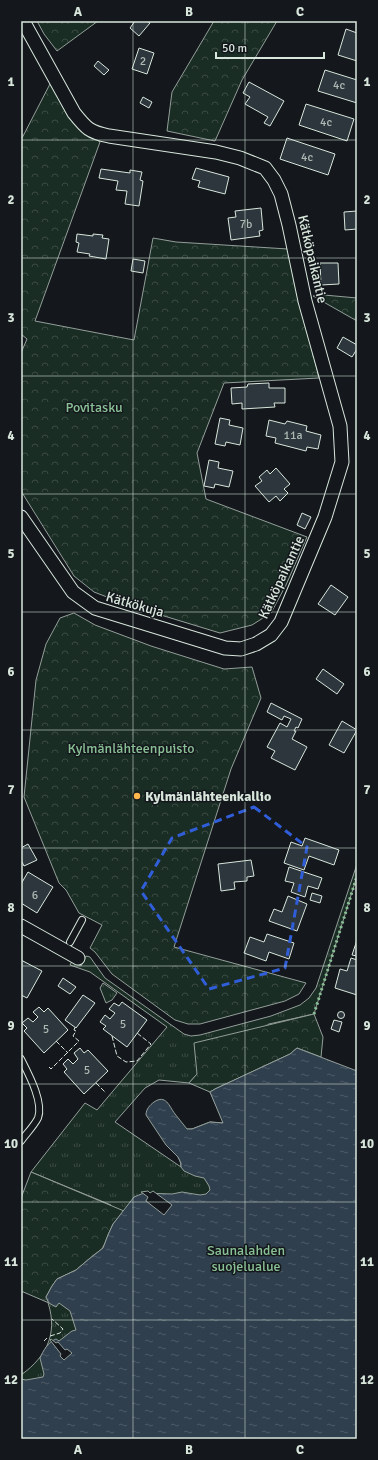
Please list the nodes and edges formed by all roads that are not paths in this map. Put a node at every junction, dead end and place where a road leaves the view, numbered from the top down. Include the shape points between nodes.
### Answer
1 (23, 21) edge
2 (21, 517) edge
3 (256, 644) joint
4 (82, 920) dead end
5 (21, 926) edge
6 (70, 942) dead end
7 (78, 958) dead end
8 (21, 1059) edge
9 (21, 1141) edge

1 - 3 street, Kätköpaikantie via 74,113 85,127 102,135 240,158 264,168 274,180 280,194 305,302 340,426 342,462 325,517 281,622 271,635
2 - 3 street, Kätkökuja via 73,592 95,608 225,648 241,649
4 - 6 lane
5 - 7 street
8 - 9 lane via 39,1104 38,1118

